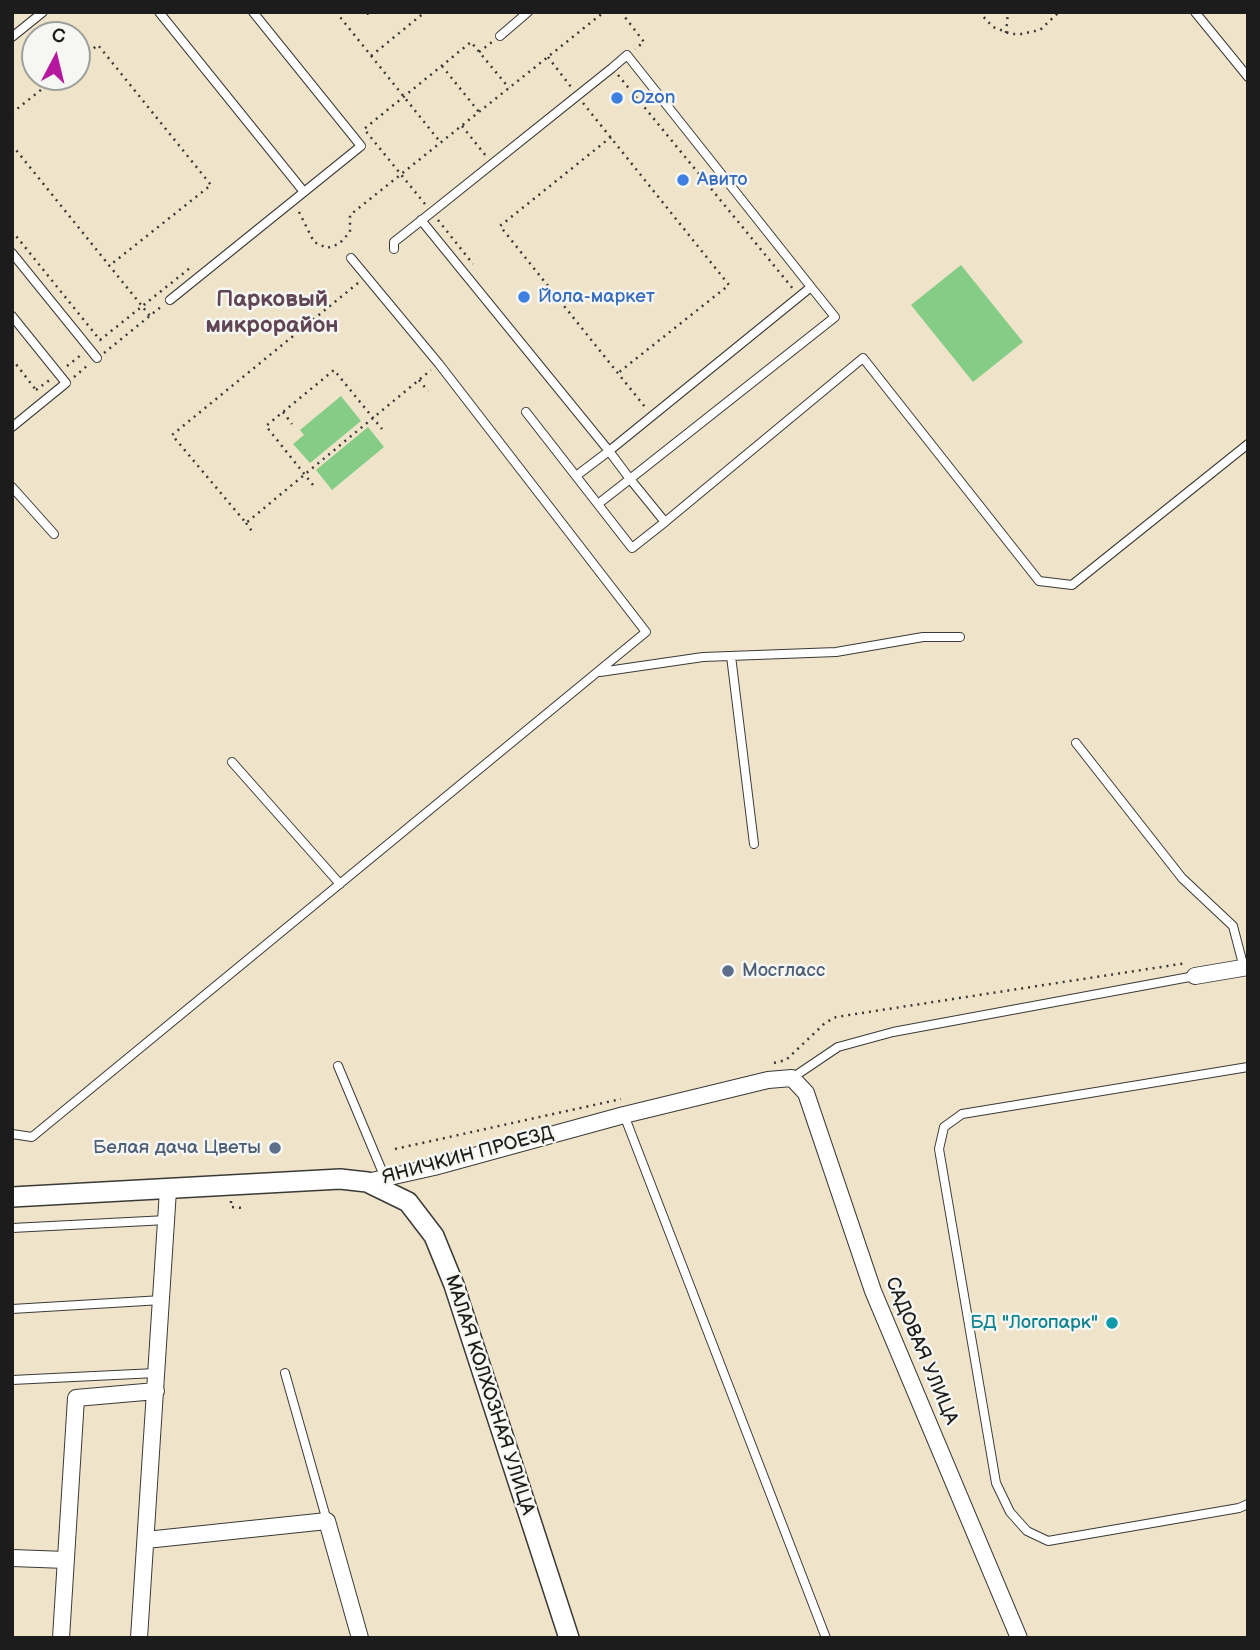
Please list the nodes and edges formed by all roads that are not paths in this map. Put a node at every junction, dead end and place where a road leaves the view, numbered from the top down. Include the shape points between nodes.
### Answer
1 (43, 12) edge
2 (159, 12) edge
3 (253, 12) edge
4 (528, 12) edge
5 (1195, 12) edge
6 (500, 36) road end
7 (12, 37) edge
8 (1248, 77) edge
9 (304, 192) junction
10 (421, 220) junction
11 (394, 248) dead end
12 (12, 253) edge
13 (351, 257) dead end
14 (811, 287) junction
15 (170, 300) road end
16 (12, 316) edge
17 (97, 358) road end
18 (526, 412) dead end
19 (12, 427) edge
20 (1248, 444) edge
21 (609, 451) junction
22 (576, 475) junction
23 (630, 479) junction
24 (12, 487) edge
25 (598, 504) junction
26 (665, 522) junction
27 (54, 534) dead end
28 (960, 637) dead end
29 (731, 656) junction
30 (597, 672) junction
31 (1076, 743) dead end
32 (232, 762) dead end
33 (754, 844) dead end
34 (340, 884) junction
35 (1246, 968) edge
36 (1194, 969) joint
37 (338, 1066) dead end
38 (1248, 1067) edge
39 (792, 1078) junction
40 (624, 1115) junction
41 (12, 1134) edge
42 (376, 1180) junction
43 (168, 1190) junction
44 (12, 1197) edge
45 (167, 1220) junction
46 (12, 1228) edge
47 (162, 1300) junction
48 (12, 1309) edge
49 (157, 1373) junction
50 (285, 1373) dead end
51 (12, 1380) edge
52 (156, 1391) junction
53 (1248, 1504) edge
54 (327, 1521) junction
55 (146, 1540) junction
56 (12, 1558) edge
57 (66, 1560) junction
58 (61, 1638) edge
59 (139, 1638) edge
60 (360, 1638) edge
61 (569, 1638) edge
62 (825, 1638) edge
63 (1019, 1638) edge

1 - 7 lane
2 - 9 lane
3 - 9 lane via 361,146
4 - 6 lane
5 - 8 lane
9 - 15 lane
10 - 11 lane
10 - 14 lane via 626,55
10 - 21 lane
12 - 17 lane
13 - 30 lane via 646,632
14 - 21 lane
14 - 23 lane via 835,317
16 - 19 lane via 66,383
18 - 22 lane
20 - 26 lane via 1072,585 1039,581 863,358
21 - 22 lane
21 - 23 lane
22 - 25 lane
23 - 25 lane
23 - 26 lane
24 - 27 lane
25 - 26 lane via 632,548
28 - 29 lane via 923,637 836,652
29 - 30 lane
29 - 33 lane
30 - 34 lane
31 - 35 lane via 1182,878 1233,926
32 - 34 lane
34 - 41 lane via 32,1137
35 - 36 street
36 - 39 lane via 893,1032 838,1047
37 - 42 lane
38 - 53 lane via 962,1114 944,1127 939,1149 996,1483 1010,1512 1027,1531 1048,1541
39 - 40 street, ЯНИЧКИН ПРОЕЗД
39 - 63 street, САДОВАЯ УЛИЦА via 806,1093 873,1291
40 - 42 street, ЯНИЧКИН ПРОЕЗД
40 - 62 lane
42 - 43 street, ЯНИЧКИН ПРОЕЗД
42 - 61 street, МАЛАЯ КОЛХОЗНАЯ УЛИЦА via 408,1202 434,1236
43 - 44 street, ЯНИЧКИН ПРОЕЗД
43 - 45 street
45 - 46 lane
45 - 47 street
47 - 48 lane
47 - 49 street
49 - 51 lane
49 - 52 street
50 - 54 lane
52 - 55 street
52 - 57 street via 76,1398
54 - 55 street
54 - 60 street
55 - 59 street
56 - 57 street
57 - 58 street

